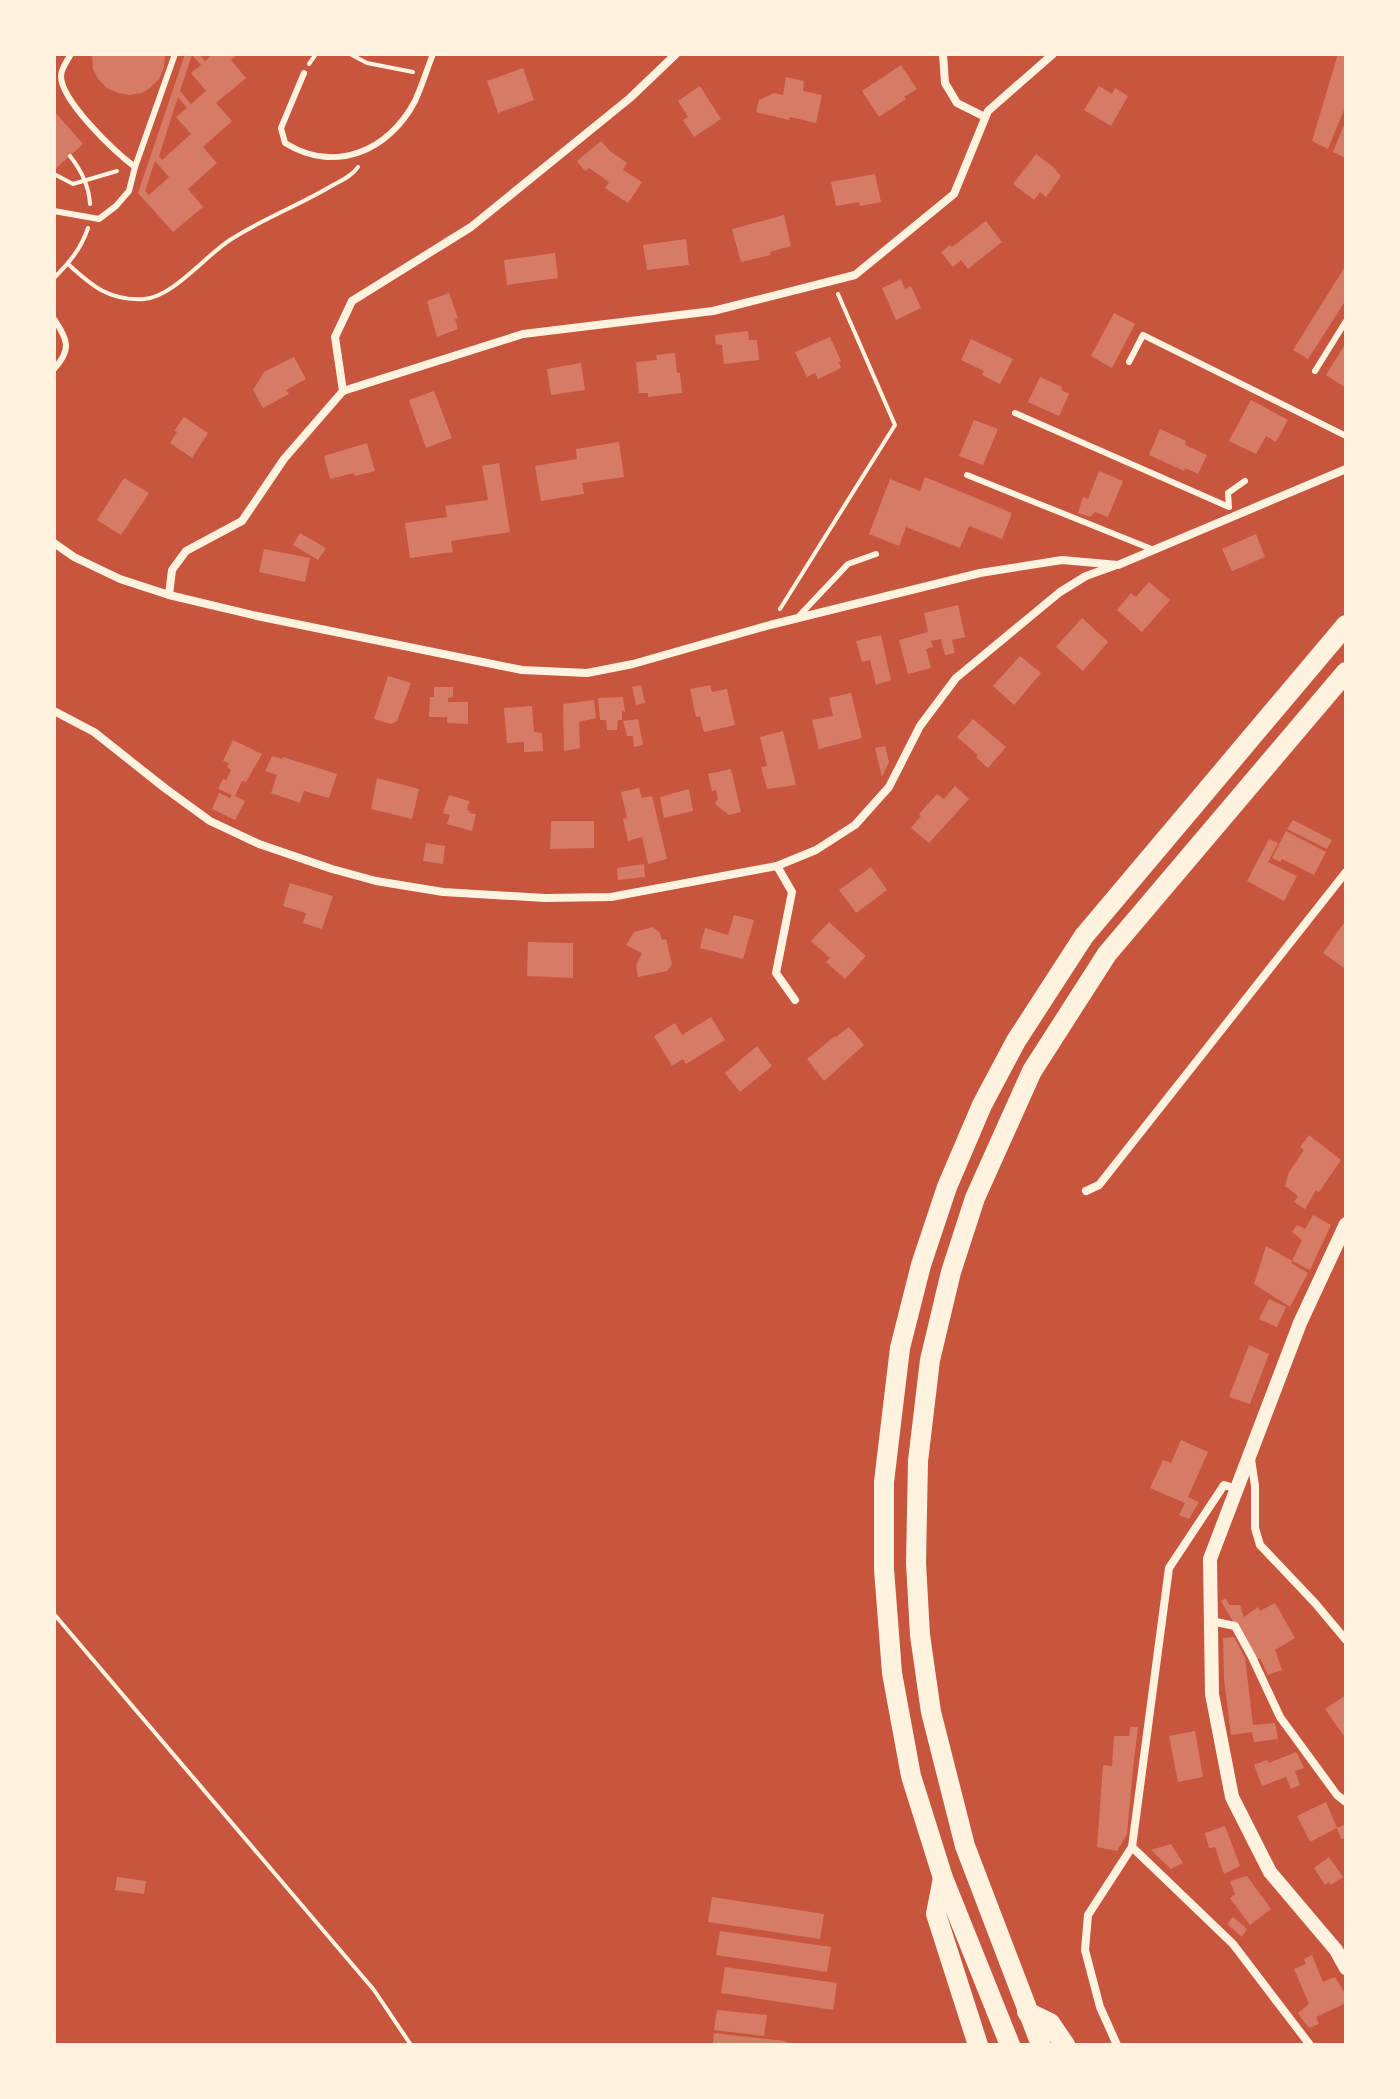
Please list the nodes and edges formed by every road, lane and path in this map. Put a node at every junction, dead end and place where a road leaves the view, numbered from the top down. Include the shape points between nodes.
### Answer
1 (71, 54) edge
2 (175, 54) edge
3 (350, 54) edge
4 (433, 54) edge
5 (676, 54) edge
6 (943, 54) edge
7 (1053, 54) edge
8 (304, 73) dead end
9 (425, 75) junction
10 (985, 117) junction
11 (371, 149) junction
12 (135, 167) junction
13 (54, 174) edge
14 (54, 211) edge
15 (68, 264) dead end
16 (832, 281) junction
17 (54, 319) edge
18 (1346, 321) edge
19 (1129, 362) dead end
20 (54, 369) edge
21 (1315, 371) dead end
22 (343, 391) junction
23 (1015, 413) dead end
24 (1346, 436) edge
25 (1346, 469) edge
26 (967, 475) dead end
27 (1245, 481) dead end
28 (1229, 507) junction
29 (1230, 519) junction
30 (54, 543) edge
31 (1154, 550) junction
32 (876, 554) dead end
33 (1118, 565) junction
34 (796, 584) dead end
35 (169, 595) junction
36 (797, 619) junction
37 (1346, 625) edge
38 (1346, 672) edge
39 (54, 711) edge
40 (777, 866) junction
41 (1346, 872) edge
42 (795, 1000) dead end
43 (1086, 1191) dead end
44 (1346, 1224) edge
45 (1250, 1455) junction
46 (1237, 1489) junction
47 (54, 1614) edge
48 (1211, 1621) junction
49 (1346, 1640) edge
50 (1346, 1802) edge
51 (1132, 1847) junction
52 (943, 1878) junction
53 (1346, 1968) edge
54 (1027, 2012) junction
55 (411, 2045) edge
56 (978, 2045) edge
57 (1010, 2045) edge
58 (1041, 2045) edge
59 (1065, 2045) edge
60 (1117, 2045) edge
61 (1310, 2045) edge

1 - 12 lane via 60,73 63,91 116,153
2 - 12 lane
3 - 9 path via 367,63
4 - 9 lane
5 - 22 street via 471,227 352,301 335,337
6 - 10 street via 945,83 957,103
7 - 10 street
8 - 11 lane via 281,128 285,143 298,151 337,158
9 - 11 lane via 400,123
10 - 16 street via 954,194 855,275
11 - 15 path via 354,173 229,241 172,288 147,299 116,298 93,287
12 - 13 path via 73,184
12 - 14 lane via 129,191 99,219
16 - 22 street via 713,311 523,334
16 - 34 path via 895,425
17 - 20 lane via 66,339 64,358
18 - 21 lane
19 - 24 lane via 1143,335
22 - 35 street via 284,459 242,521 186,551 172,570
23 - 28 lane
25 - 29 street
26 - 31 lane
27 - 28 lane via 1228,493
28 - 29 lane
29 - 31 street
30 - 35 street via 120,579
31 - 33 street
32 - 36 lane via 848,564
33 - 36 street via 1062,560 999,569
33 - 40 street via 1060,592 956,678 920,726 889,787 855,825
35 - 36 street via 522,670 587,673
37 - 52 highway via 1084,936 982,1105 921,1265 900,1348 884,1482 884,1569 892,1673 911,1776
38 - 54 highway via 1098,967 1032,1071 975,1198 944,1301 930,1360 918,1461 920,1635 931,1712 965,1846
39 - 40 street via 94,732 210,821 274,849 376,881 443,892 611,897
40 - 42 street via 792,892 776,973
41 - 43 street via 1099,1185
44 - 45 street via 1300,1323
45 - 46 street
45 - 49 street via 1260,1545
46 - 48 street via 1210,1559
46 - 51 street via 1224,1485 1169,1568
47 - 55 path via 374,1990
48 - 50 street via 1235,1626 1280,1717
48 - 53 street via 1212,1694 1232,1797 1270,1872
51 - 60 street via 1088,1915 1085,1950
51 - 61 street via 1233,1944
52 - 56 highway via 936,1914
52 - 57 highway
54 - 58 highway
54 - 59 highway via 1050,2023

